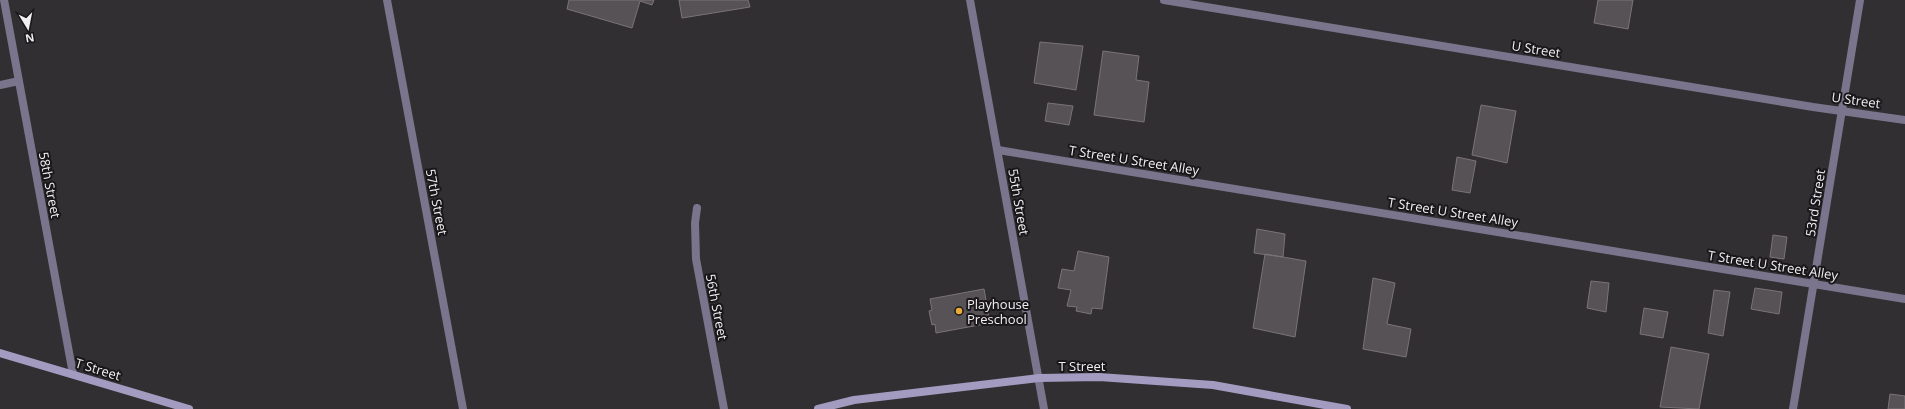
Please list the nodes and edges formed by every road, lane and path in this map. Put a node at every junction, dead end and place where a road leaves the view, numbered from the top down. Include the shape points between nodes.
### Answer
1 (4, 0) edge
2 (387, 0) edge
3 (970, 0) edge
4 (1164, 0) edge
5 (1860, 0) edge
6 (19, 81) junction
7 (0, 85) edge
8 (1842, 110) junction
9 (1905, 120) edge
10 (998, 150) junction
11 (697, 208) dead end
12 (1814, 284) junction
13 (1905, 299) edge
14 (0, 353) edge
15 (73, 374) junction
16 (1038, 378) junction
17 (189, 409) edge
18 (463, 409) edge
19 (724, 409) edge
20 (818, 409) edge
21 (1044, 409) edge
22 (1347, 409) edge
23 (1793, 409) edge

1 - 6 street, 58th Street
2 - 18 street, 57th Street
3 - 10 street, 55th Street
4 - 8 street, U Street
5 - 8 street, 53rd Street
6 - 7 street
6 - 15 street, 58th Street
8 - 9 street, U Street
8 - 12 street, 53rd Street
10 - 12 street, T Street U Street Alley
10 - 16 street, 55th Street
11 - 19 street, 56th Street via 696,259
12 - 13 street, T Street U Street Alley
12 - 23 street, 53rd Street
14 - 15 street, T Street
15 - 17 street, T Street
16 - 20 street, T Street via 854,400
16 - 21 street, 55th Street
16 - 22 street, T Street via 1099,377 1213,385

